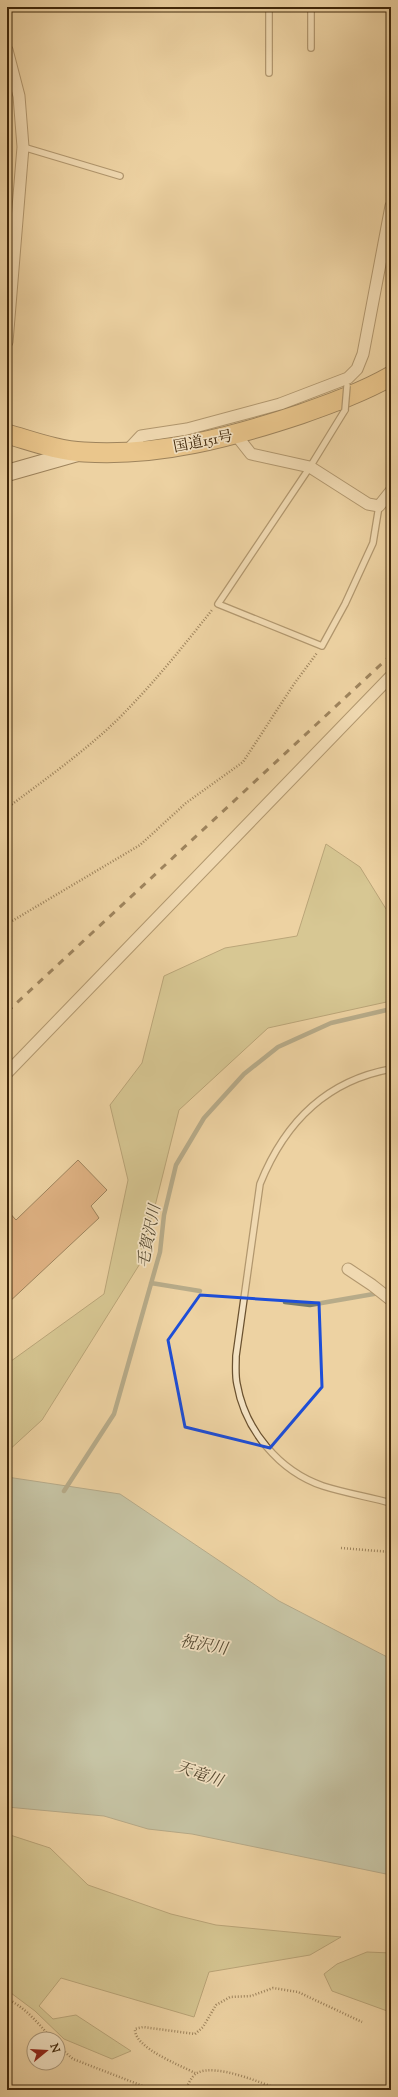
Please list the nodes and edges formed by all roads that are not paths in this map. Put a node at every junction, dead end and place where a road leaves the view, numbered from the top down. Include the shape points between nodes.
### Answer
1 (269, 7) edge
2 (311, 7) edge
3 (311, 48) dead end
4 (7, 50) edge
5 (270, 73) dead end
6 (23, 147) junction
7 (120, 176) dead end
8 (391, 206) edge
9 (387, 242) edge
10 (7, 342) edge
11 (391, 376) edge
12 (348, 382) junction
13 (7, 434) edge
14 (236, 435) junction
15 (82, 452) junction
16 (125, 453) junction
17 (310, 467) junction
18 (7, 473) edge
19 (391, 491) edge
20 (379, 506) junction
21 (391, 676) edge
22 (391, 1069) edge
23 (7, 1073) edge
24 (348, 1269) dead end
25 (390, 1300) edge
26 (391, 1503) edge

1 - 5 lane
2 - 3 lane
4 - 6 street via 19,96
6 - 7 lane
6 - 10 street
8 - 9 street
9 - 12 street via 363,354
11 - 14 highway, 国道151号 via 354,394
12 - 16 street via 280,404 187,429 141,436
12 - 17 lane, bridge via 345,410
13 - 15 highway, 国道151号
14 - 16 highway, 国道151号 via 163,449
14 - 17 street via 251,454
15 - 16 highway, 国道151号
15 - 18 main road
17 - 20 street via 368,504
17 - 20 lane via 218,604 322,646 373,543
19 - 20 street
21 - 23 street
22 - 26 lane via 343,1084 311,1107 290,1128 268,1164 260,1184 236,1356 237,1384 247,1417 265,1447 291,1470 322,1485
24 - 25 street

